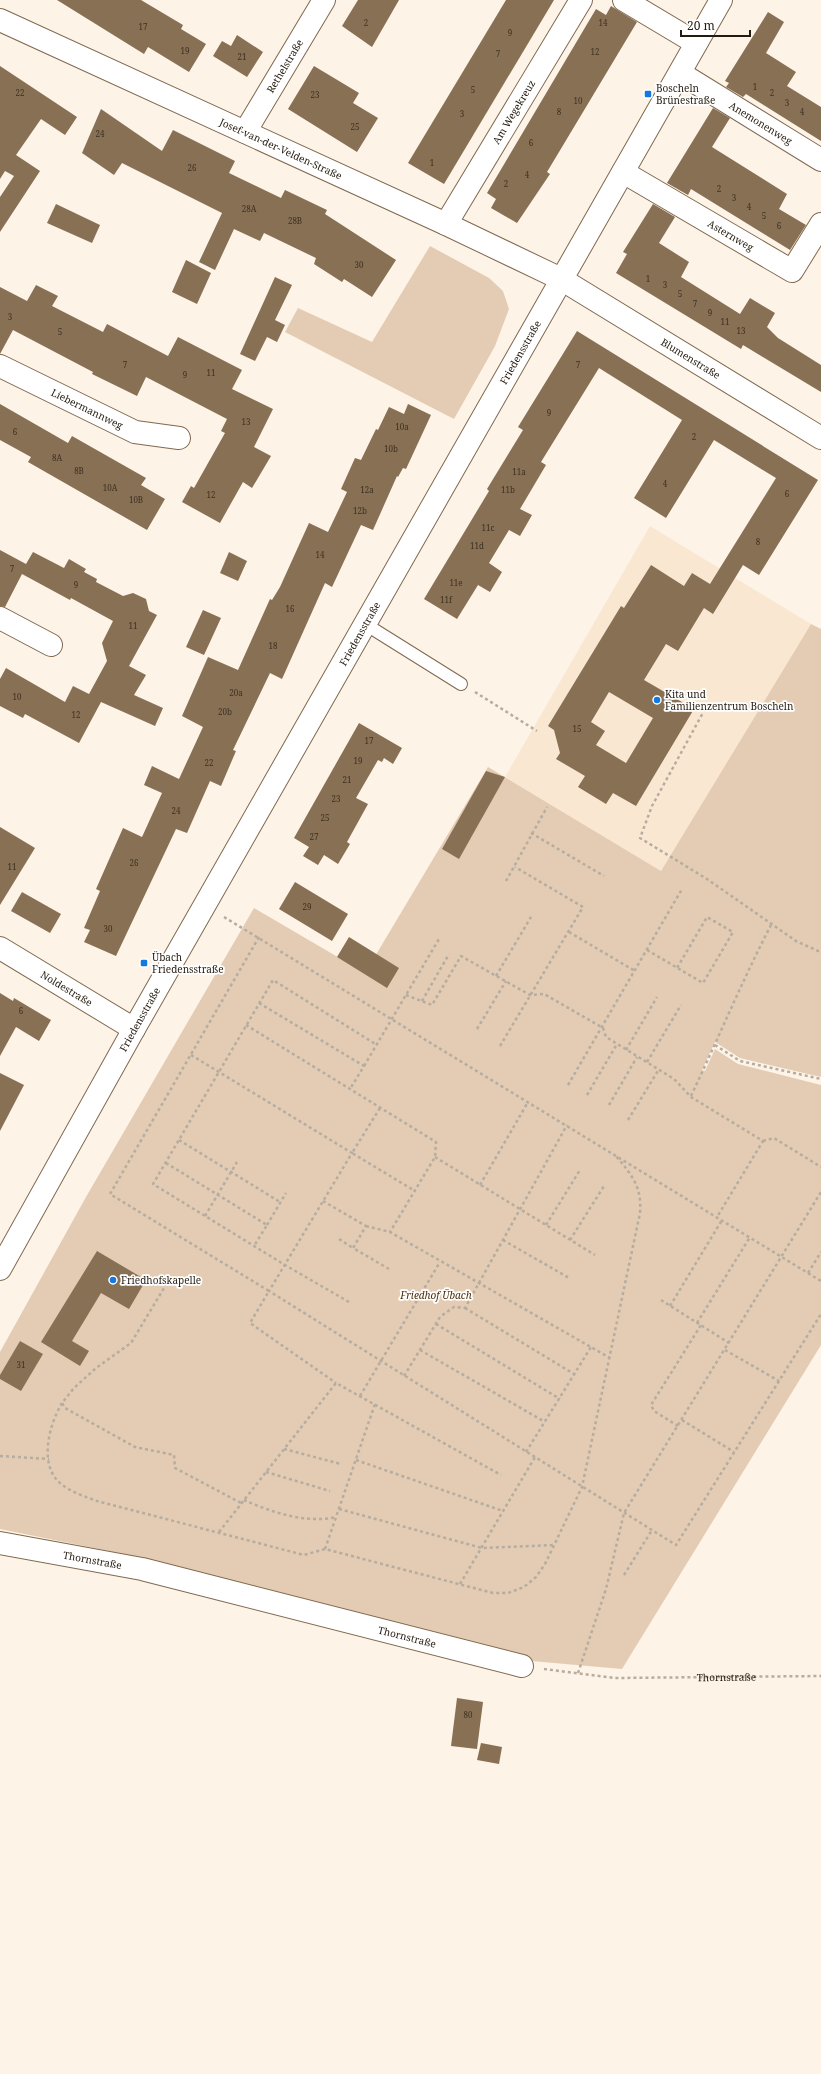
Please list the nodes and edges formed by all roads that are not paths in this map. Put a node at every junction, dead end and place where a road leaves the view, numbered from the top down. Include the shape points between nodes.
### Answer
1 (324, 0) edge
2 (581, 0) edge
3 (624, 0) edge
4 (721, 0) edge
5 (0, 20) edge
6 (696, 43) junction
7 (680, 73) junction
8 (245, 132) junction
9 (821, 160) edge
10 (623, 172) junction
11 (446, 224) junction
12 (821, 224) edge
13 (561, 279) junction
14 (0, 366) edge
15 (179, 438) dead end
16 (821, 438) edge
17 (0, 618) edge
18 (364, 624) junction
19 (51, 645) dead end
20 (462, 684) road end
21 (0, 948) edge
22 (134, 1029) junction
23 (0, 1269) edge
24 (0, 1543) edge
25 (522, 1666) road end

1 - 8 street, Rethelstraße
2 - 11 street, Am Wegekreuz
3 - 6 street
4 - 6 street, Friedensstraße
5 - 8 street, Josef-van-der-Velden-Straße
6 - 7 street, Friedensstraße
7 - 9 street, Anemonenweg
7 - 10 street, Friedensstraße
8 - 11 street, Josef-van-der-Velden-Straße
10 - 12 street, Asternweg via 792,271
10 - 13 street, Friedensstraße
11 - 13 street, Josef-van-der-Velden-Straße
13 - 16 street, Blumenstraße
13 - 18 street, Friedensstraße
14 - 15 street, Liebermannweg via 135,432
17 - 19 street
18 - 20 lane
18 - 22 street, Friedensstraße
21 - 22 street, Noldestraße
22 - 23 street, Friedensstraße
24 - 25 street, Thornstraße via 142,1569

